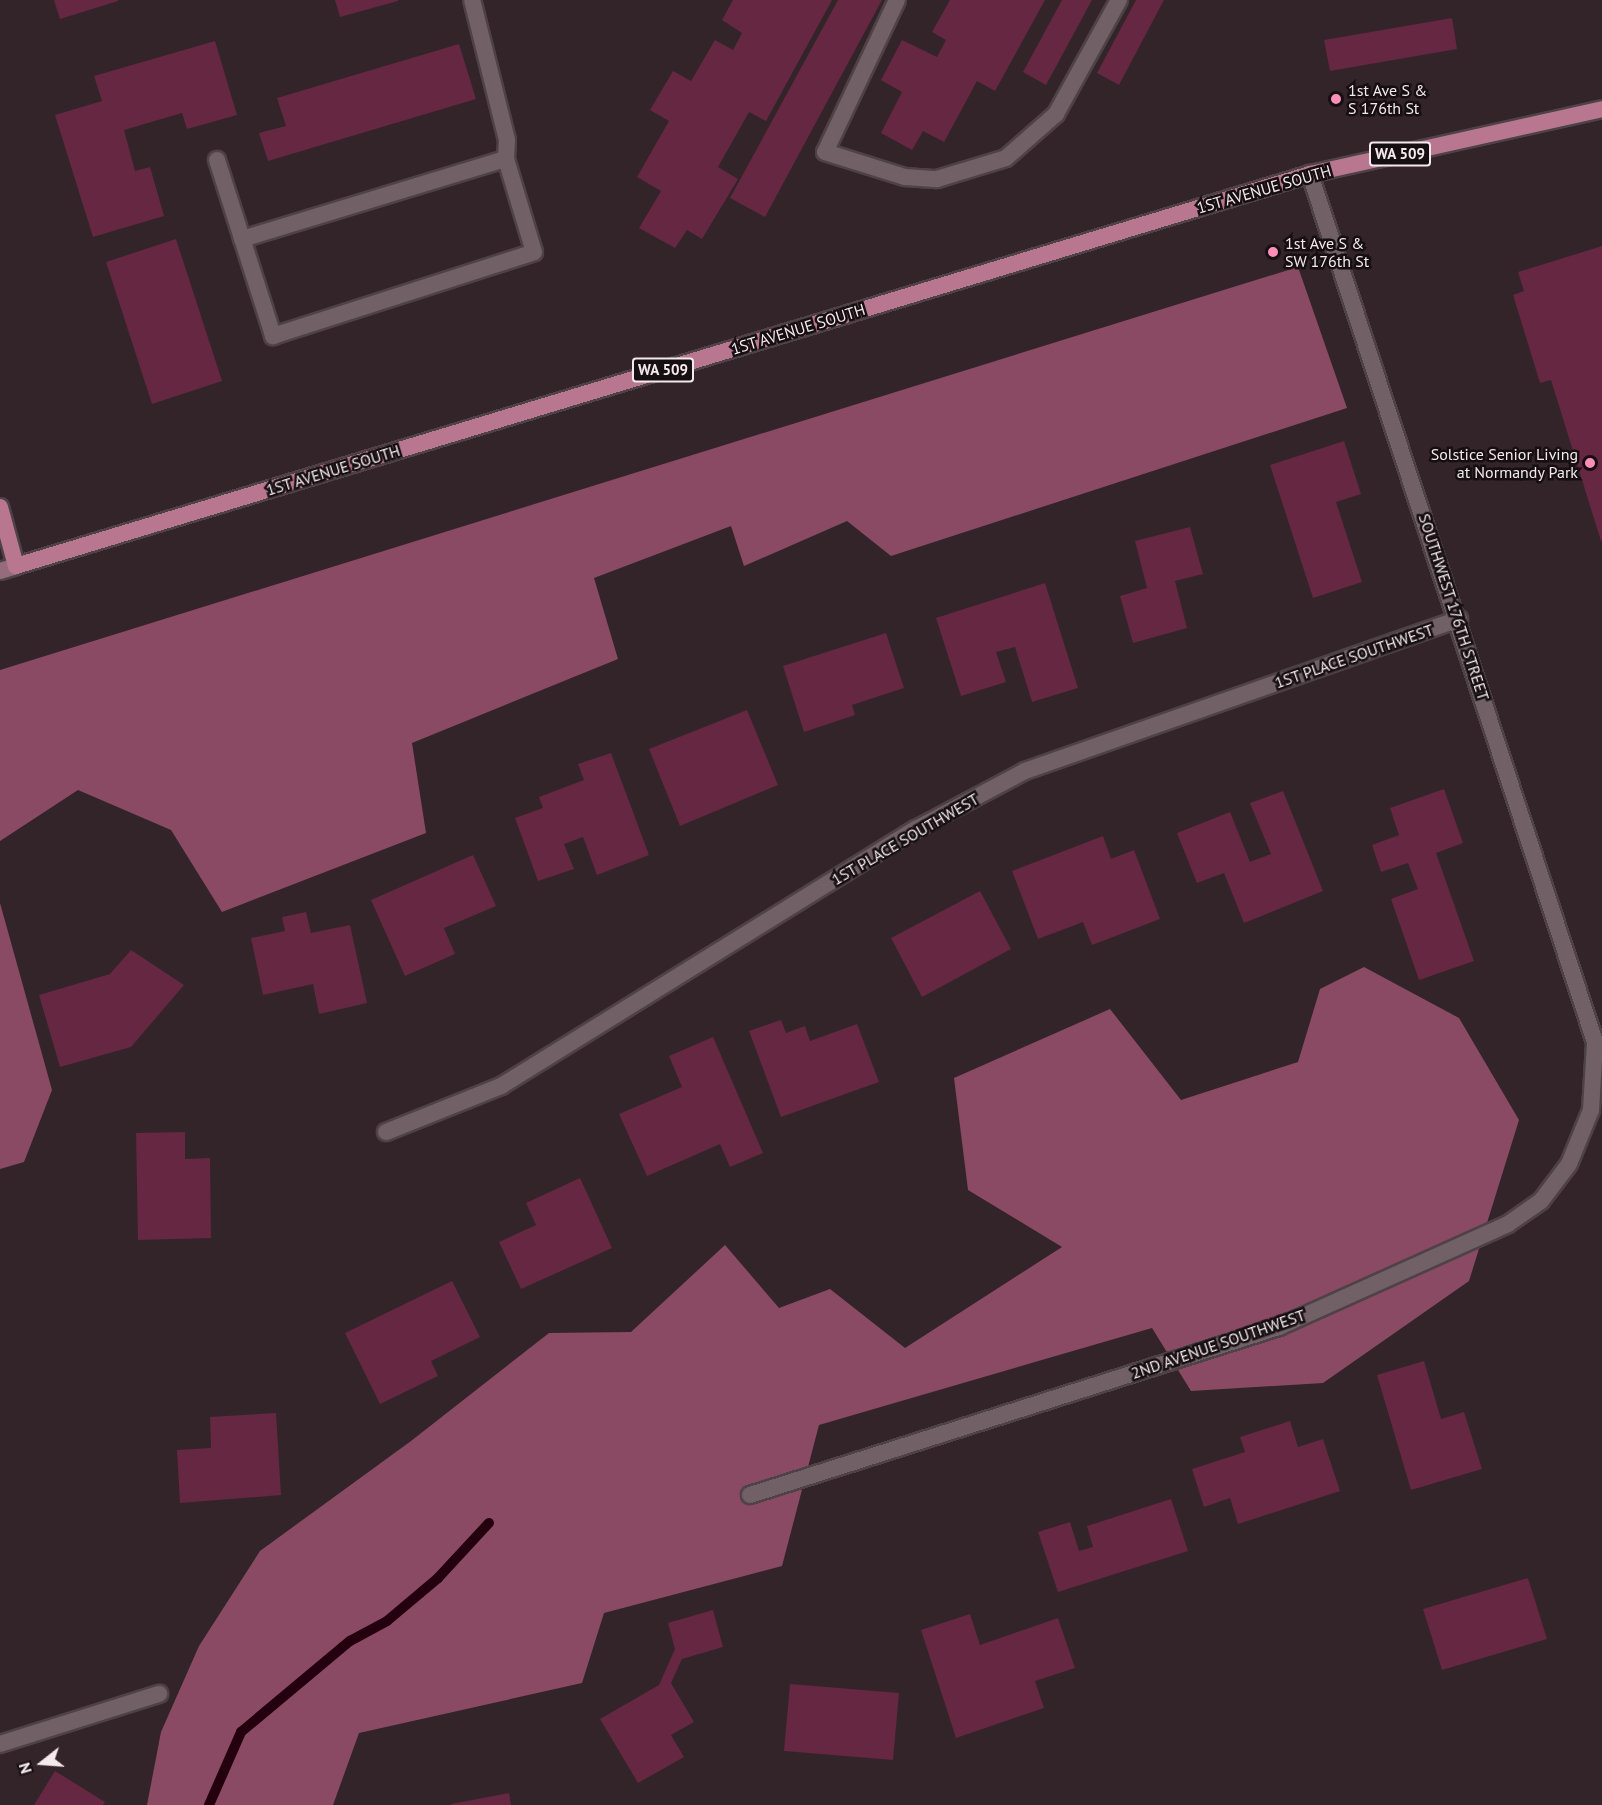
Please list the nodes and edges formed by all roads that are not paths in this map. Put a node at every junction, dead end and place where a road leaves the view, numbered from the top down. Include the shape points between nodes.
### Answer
1 (472, 0) edge
2 (897, 0) edge
3 (1119, 0) edge
4 (1602, 109) edge
5 (507, 159) junction
6 (217, 160) dead end
7 (1310, 174) junction
8 (242, 238) junction
9 (0, 507) edge
10 (8, 569) edge
11 (1459, 620) junction
12 (1595, 1041) joint
13 (386, 1132) dead end
14 (750, 1495) dead end
15 (159, 1694) dead end
16 (0, 1744) edge

1 - 5 street via 502,119
2 - 3 street via 825,152 905,177 936,178 1006,158 1056,114
4 - 7 main road, 1ST AVENUE SOUTH / WA 509
5 - 8 street
5 - 8 street via 534,252 273,336
6 - 8 street
7 - 10 main road, 1ST AVENUE SOUTH / WA 509
7 - 11 street, SOUTHWEST 176TH STREET
9 - 10 main road, WA 509
11 - 12 street, SOUTHWEST 176TH STREET
11 - 13 street, 1ST PLACE SOUTHWEST via 1025,771 916,829 501,1086
12 - 14 street, 2ND AVENUE SOUTHWEST via 1591,1110 1569,1164 1541,1201 1508,1224 1279,1327
15 - 16 street

